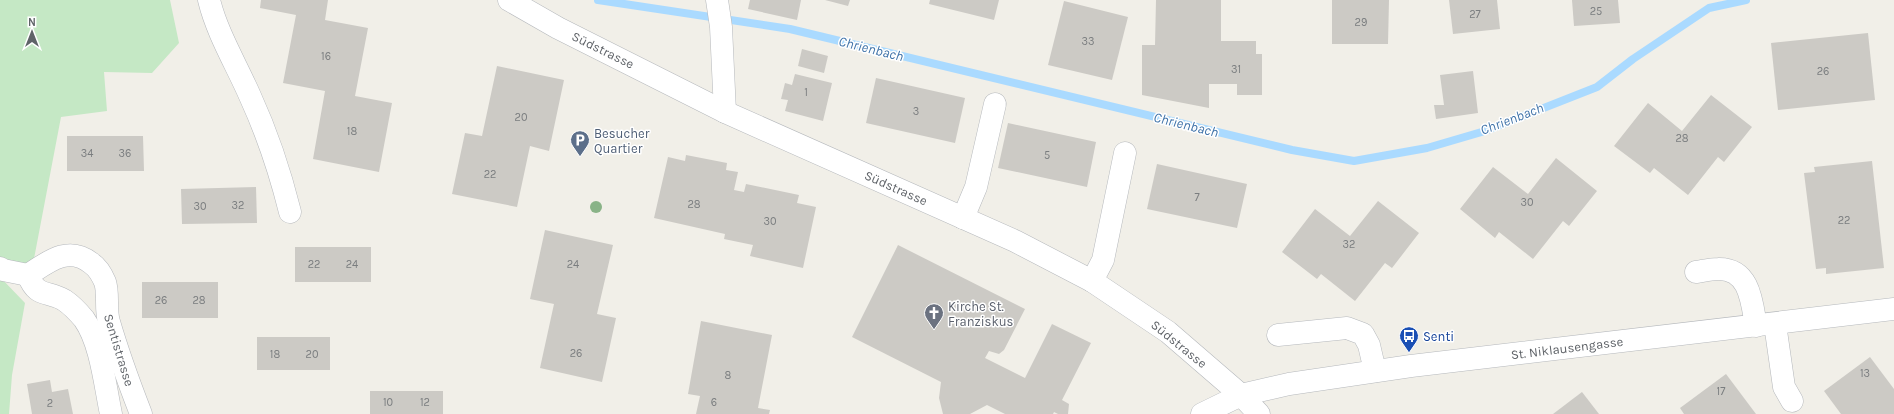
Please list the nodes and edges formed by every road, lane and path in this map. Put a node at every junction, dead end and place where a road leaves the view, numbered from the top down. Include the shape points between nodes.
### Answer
1 (209, 0) edge
2 (509, 0) edge
3 (718, 2) edge
4 (995, 104) dead end
5 (725, 112) junction
6 (1125, 153) dead end
7 (290, 212) dead end
8 (963, 218) junction
9 (0, 268) edge
10 (1696, 272) dead end
11 (28, 275) junction
12 (1092, 281) junction
13 (1894, 309) edge
14 (1765, 325) junction
15 (1278, 334) dead end
16 (1375, 371) junction
17 (1241, 395) junction
18 (1792, 400) dead end
19 (111, 414) edge
20 (141, 414) edge
21 (1202, 414) edge
22 (1259, 414) edge

1 - 7 street via 213,15 251,96 276,161
2 - 5 street, Südstrasse via 558,28
3 - 5 street
4 - 8 street via 976,188
5 - 8 street, Südstrasse
6 - 12 street via 1103,260
8 - 12 street, Südstrasse via 1015,241
9 - 11 street
10 - 14 street via 1719,268 1734,273 1746,283
11 - 19 street via 32,286 43,293 64,300 84,320 94,341
11 - 20 street, Sentistrasse via 50,261 66,255 82,256 96,267 105,283 106,312 119,359
12 - 17 street, Südstrasse via 1168,332
13 - 14 street, St. Niklausengasse
14 - 16 street, St. Niklausengasse
14 - 18 street via 1784,387
15 - 16 street via 1347,328 1363,334 1370,345
16 - 17 street, St. Niklausengasse via 1288,384
17 - 21 street, St. Niklausengasse
17 - 22 street, Südstrasse

